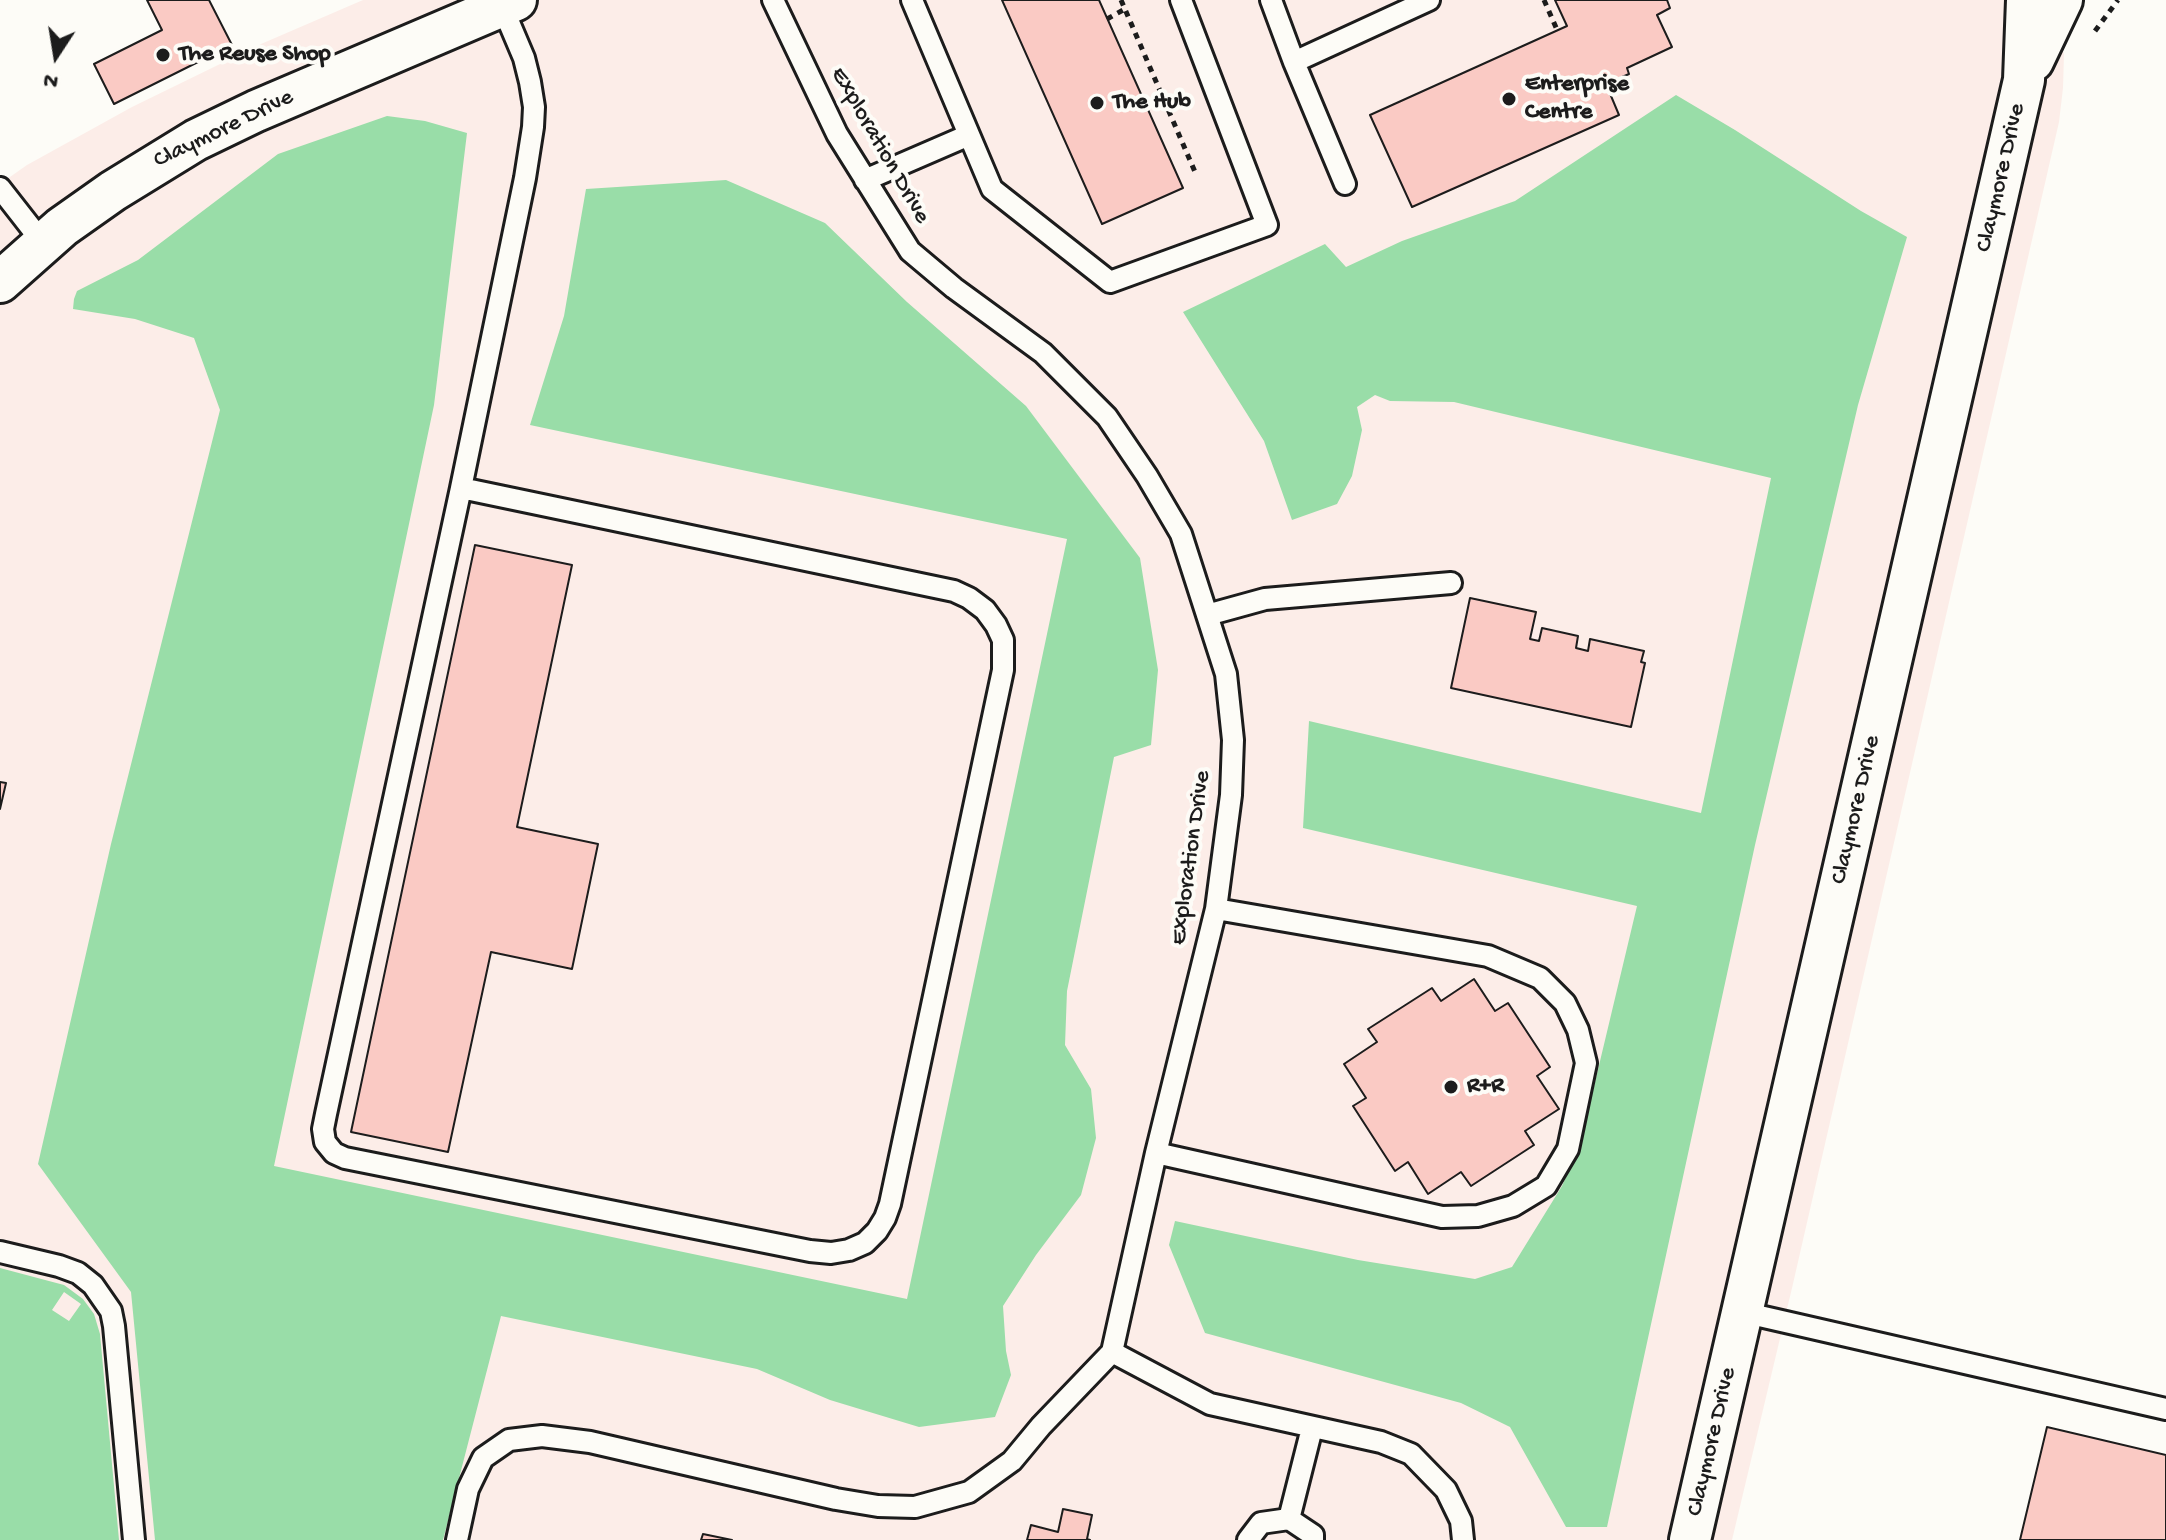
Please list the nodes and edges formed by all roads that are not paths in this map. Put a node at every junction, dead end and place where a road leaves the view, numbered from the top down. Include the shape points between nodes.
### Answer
1 (773, 0) edge
2 (912, 0) edge
3 (1181, 0) edge
4 (1271, 0) edge
5 (1429, 0) edge
6 (2027, 0) edge
7 (2062, 0) edge
8 (509, 3) edge
9 (1294, 62) junction
10 (2024, 80) junction
11 (969, 135) junction
12 (865, 180) junction
13 (1345, 184) dead end
14 (0, 188) edge
15 (43, 243) junction
16 (0, 282) edge
17 (461, 488) junction
18 (1451, 583) dead end
19 (1207, 615) junction
20 (1216, 909) junction
21 (1156, 1153) junction
22 (0, 1252) edge
23 (1742, 1312) junction
24 (1112, 1352) junction
25 (2166, 1409) edge
26 (1312, 1428) junction
27 (1289, 1519) junction
28 (134, 1540) edge
29 (457, 1540) edge
30 (1248, 1540) edge
31 (1313, 1540) edge
32 (1463, 1540) edge
33 (1690, 1540) edge

1 - 12 lane, Exploration Drive
2 - 11 lane
3 - 11 lane via 1267,225 1110,282 992,189
4 - 9 lane
5 - 9 lane
6 - 10 street, Claymore Drive
7 - 10 street, Claymore Drive
8 - 15 street, Claymore Drive via 196,140 113,191
8 - 17 lane via 530,82 533,127
9 - 13 lane
10 - 23 street, Claymore Drive
11 - 12 lane
12 - 19 lane, Exploration Drive via 910,251 1043,353 1107,417 1181,534
14 - 15 lane
15 - 16 street, Claymore Drive
17 - 17 lane via 954,591 985,610 996,625 1003,640 1003,670 971,822 890,1204 865,1243 831,1253 810,1251 345,1158 325,1142 326,1114
18 - 19 lane via 1265,599
19 - 20 lane, Exploration Drive via 1226,674 1233,740
20 - 21 lane, Exploration Drive
20 - 21 lane via 1488,956 1540,978 1565,1003 1586,1063 1568,1149 1546,1186 1513,1206 1478,1216 1442,1217
21 - 24 lane, Exploration Drive
22 - 28 lane via 78,1273 111,1311
23 - 25 lane
23 - 33 street, Claymore Drive
24 - 26 lane via 1210,1404
24 - 29 lane via 1012,1461 969,1492 915,1507 878,1506 542,1436 509,1440 483,1458 468,1489
26 - 27 lane
26 - 32 lane via 1411,1454 1446,1490 1461,1521
27 - 30 lane via 1261,1523
27 - 31 lane

